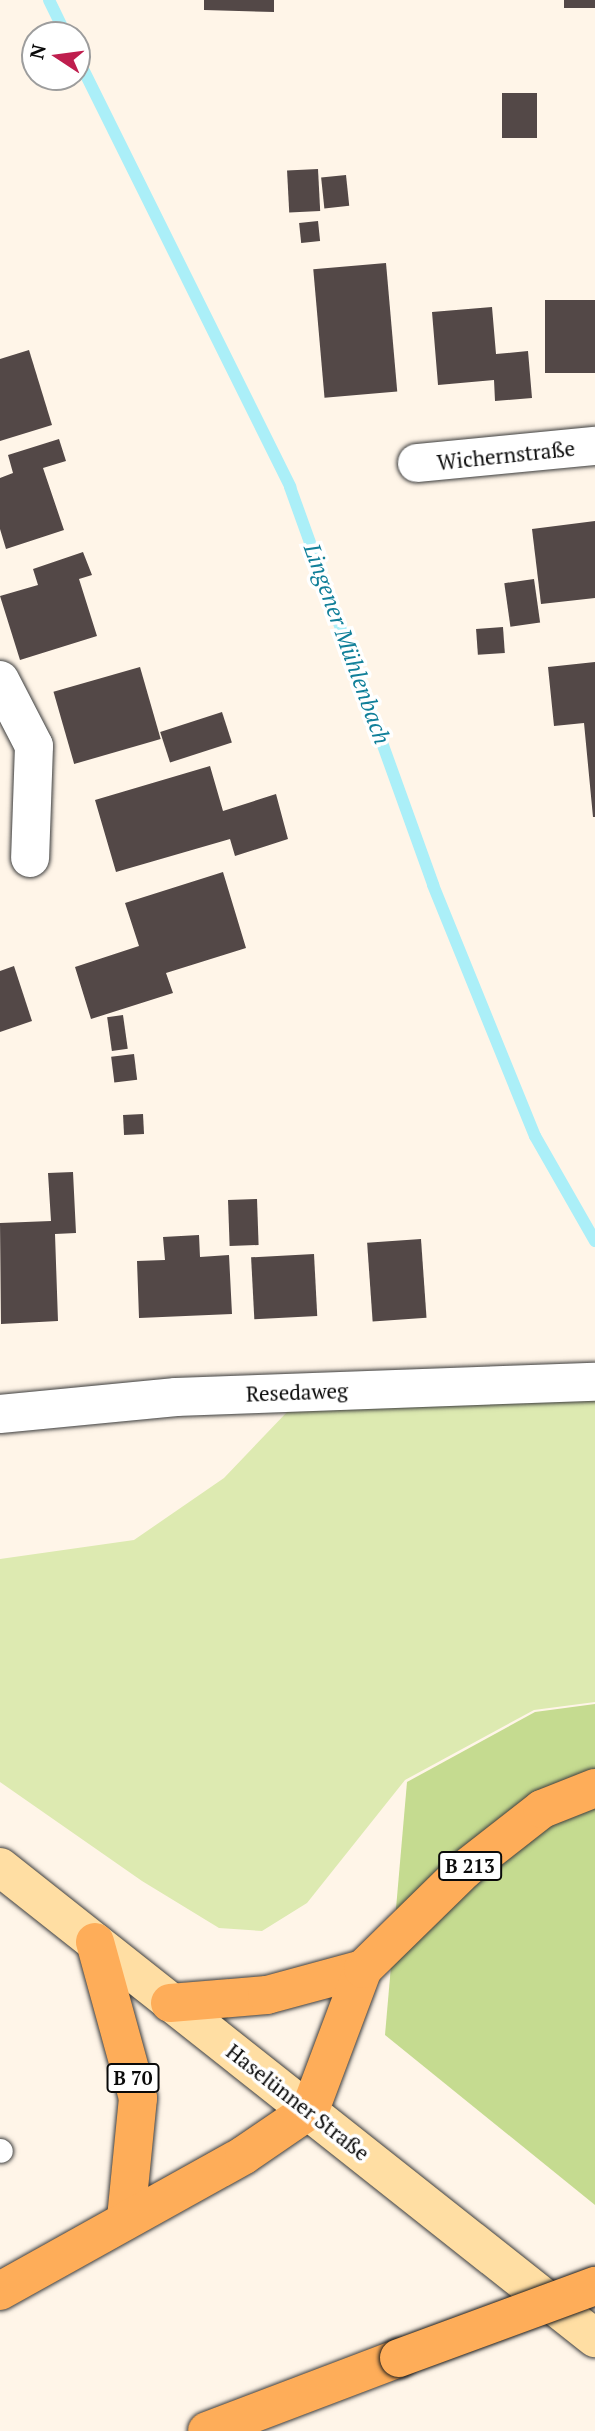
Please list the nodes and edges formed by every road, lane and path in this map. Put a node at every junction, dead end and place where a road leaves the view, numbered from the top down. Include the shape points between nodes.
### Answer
1 (595, 446) edge
2 (417, 463) dead end
3 (0, 680) edge
4 (30, 858) dead end
5 (595, 1382) edge
6 (0, 1414) edge
7 (595, 1788) edge
8 (0, 1867) edge
9 (95, 1942) junction
10 (363, 1969) junction
11 (170, 2003) junction
12 (310, 2110) junction
13 (126, 2219) junction
14 (595, 2286) edge
15 (0, 2291) edge
16 (595, 2339) edge
17 (208, 2431) edge

1 - 2 street, Wichernstraße
3 - 4 street via 34,746
5 - 6 street, Resedaweg via 176,1397
7 - 10 main road, B 213 via 542,1809 464,1870
8 - 9 street, Haselünner Straße
9 - 11 street, Haselünner Straße
9 - 13 main road, B 70 via 138,2098
10 - 11 main road, B 213 via 267,1994
10 - 12 main road
11 - 12 street, Haselünner Straße
12 - 13 main road via 244,2155
12 - 16 street, Haselünner Straße
13 - 15 main road
14 - 17 main road, bridge

